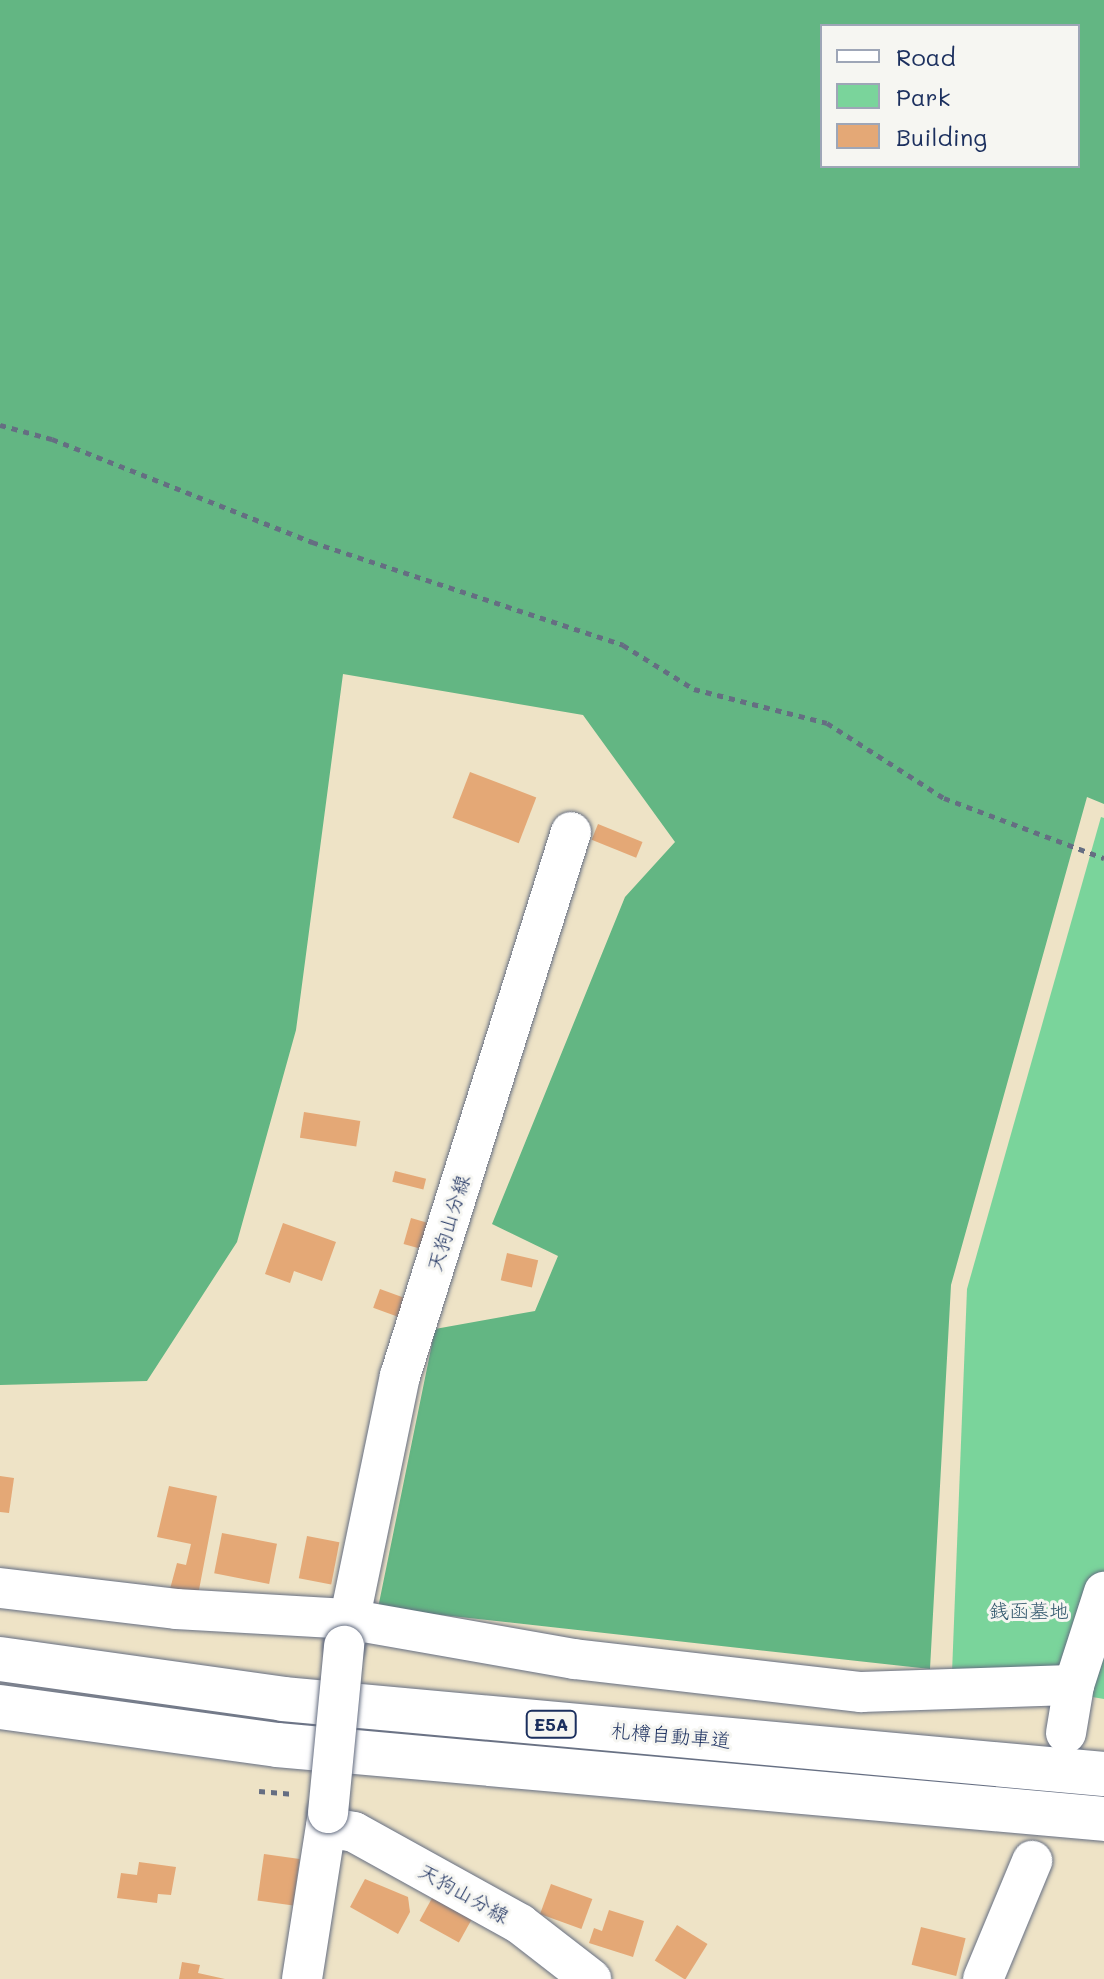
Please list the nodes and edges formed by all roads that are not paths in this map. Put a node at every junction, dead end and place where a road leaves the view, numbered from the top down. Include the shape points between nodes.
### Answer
1 (571, 832) dead end
2 (0, 1588) edge
3 (1104, 1592) edge
4 (346, 1633) junction
5 (0, 1659) edge
6 (0, 1707) edge
7 (1085, 1738) edge
8 (1104, 1819) edge
9 (327, 1820) junction
10 (1032, 1861) dead end
11 (302, 1979) edge
12 (591, 1979) edge
13 (983, 1979) edge

1 - 4 street, 天狗山分線 via 400,1376
2 - 4 street
3 - 7 street
4 - 7 street via 861,1692
4 - 9 street, 天狗山分線, bridge
5 - 7 highway, 札樽自動車道 / E5A via 283,1699
6 - 8 highway, E5A via 277,1745
9 - 11 street, 天狗山分線
9 - 12 street, 天狗山分線 via 520,1924
10 - 13 street

